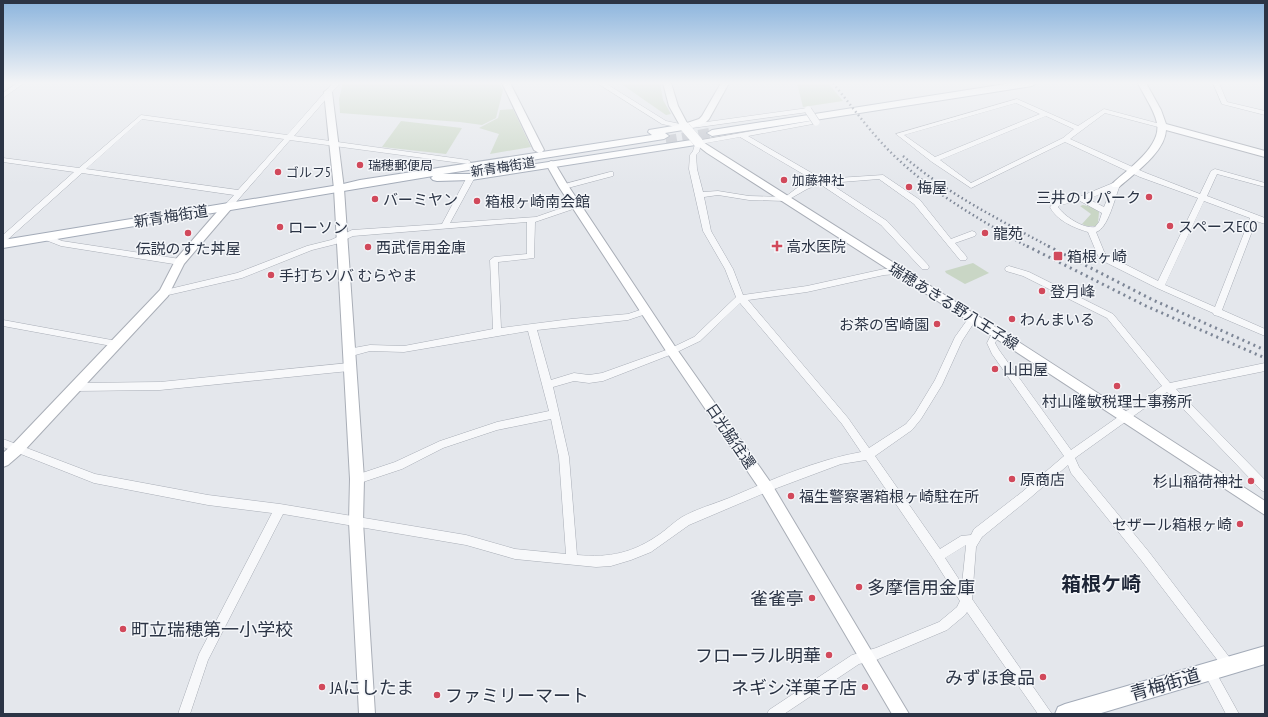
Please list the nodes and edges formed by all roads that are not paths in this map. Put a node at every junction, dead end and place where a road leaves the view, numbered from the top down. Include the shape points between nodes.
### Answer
1 (306, 116) edge
2 (331, 116) edge
3 (522, 116) edge
4 (654, 116) edge
5 (678, 116) edge
6 (706, 116) edge
7 (752, 116) edge
8 (798, 116) edge
9 (808, 116) edge
10 (812, 116) edge
11 (962, 116) edge
12 (1040, 116) edge
13 (1051, 116) edge
14 (1096, 116) edge
15 (1125, 116) edge
16 (1158, 116) edge
17 (1162, 126) junction
18 (685, 127) junction
19 (1079, 129) junction
20 (742, 135) junction
21 (288, 137) junction
22 (665, 139) tunnel mouth
23 (1065, 139) junction
24 (698, 142) junction
25 (334, 143) junction
26 (539, 150) junction
27 (1265, 154) edge
28 (3, 160) edge
29 (934, 160) junction
30 (468, 162) junction
31 (551, 164) junction
32 (1133, 170) junction
33 (81, 171) junction
34 (610, 174) dead end
35 (425, 176) junction
36 (470, 177) junction
37 (821, 182) junction
38 (1116, 185) junction
39 (1265, 186) edge
40 (564, 187) junction
41 (339, 189) junction
42 (239, 193) junction
43 (700, 195) junction
44 (1202, 198) junction
45 (786, 199) junction
46 (1081, 199) junction
47 (576, 205) junction
48 (227, 207) junction
49 (1106, 212) junction
50 (1254, 217) junction
51 (532, 220) junction
52 (1265, 221) edge
53 (444, 227) junction
54 (1091, 230) junction
55 (972, 234) dead end
56 (46, 236) junction
57 (342, 237) junction
58 (4, 238) edge
59 (950, 242) junction
60 (963, 258) dead end
61 (180, 262) junction
62 (925, 267) dead end
63 (1009, 269) dead end
64 (897, 271) junction
65 (1160, 286) junction
66 (164, 292) junction
67 (741, 298) junction
68 (646, 311) junction
69 (1217, 313) junction
70 (973, 318) junction
71 (3, 323) edge
72 (532, 328) junction
73 (497, 332) junction
74 (996, 333) junction
75 (1265, 333) edge
76 (117, 344) junction
77 (672, 351) junction
78 (348, 353) junction
79 (349, 367) junction
80 (1265, 367) edge
81 (548, 385) junction
82 (76, 387) junction
83 (1168, 387) junction
84 (553, 414) junction
85 (1125, 417) junction
86 (3, 443) edge
87 (17, 449) junction
88 (867, 455) junction
89 (1069, 457) junction
90 (3, 461) edge
91 (357, 479) junction
92 (766, 487) junction
93 (1265, 487) edge
94 (280, 509) junction
95 (1265, 509) edge
96 (356, 522) junction
97 (974, 540) junction
98 (938, 556) junction
99 (572, 560) junction
100 (966, 601) junction
101 (1265, 655) edge
102 (866, 657) junction
103 (1229, 666) junction
104 (1209, 671) junction
105 (184, 714) edge
106 (366, 714) edge
107 (773, 714) edge
108 (901, 714) edge
109 (1046, 714) edge
110 (1065, 714) edge
111 (1233, 714) edge

1 - 21 street
2 - 25 street
3 - 26 street
4 - 18 street via 664,123
5 - 18 street, 瑞穂あきる野八王子線
6 - 18 street via 702,121
7 - 18 street, bridge
8 - 9 main road via 710,131
10 - 20 street, bridge via 816,122
11 - 29 street via 899,134
12 - 29 street
13 - 19 street
14 - 19 street
15 - 17 street
16 - 17 street
17 - 27 street
17 - 32 street via 1156,146
18 - 24 street, 瑞穂あきる野八王子線, bridge
18 - 26 main road
19 - 23 street
20 - 24 street
20 - 37 street
21 - 25 street
21 - 33 street via 141,117
21 - 42 street
22 - 35 main road, 新青梅街道
23 - 29 street via 971,186
23 - 32 street
24 - 31 main road
24 - 43 street via 693,155 693,170
24 - 45 street, 瑞穂あきる野八王子線
25 - 30 street
25 - 41 street
26 - 30 main road
28 - 33 street
30 - 35 main road via 448,165
31 - 36 main road
31 - 40 street, 日光脇往還
32 - 38 street
32 - 44 street
33 - 42 street
33 - 58 street
34 - 40 street
35 - 36 main road
35 - 41 main road, 新青梅街道 via 360,189
36 - 53 street
37 - 45 street via 804,187
37 - 59 street via 880,177 917,202
37 - 62 street via 884,223
38 - 46 street
38 - 49 street
39 - 44 street via 1215,171
40 - 47 street, 日光脇往還
41 - 48 main road, 新青梅街道
41 - 57 street
42 - 48 street
43 - 45 street via 718,193 749,198
43 - 67 street via 707,231 729,269
44 - 50 street
44 - 65 street
45 - 64 street, 瑞穂あきる野八王子線
46 - 49 street
46 - 54 street via 1058,203 1054,211
47 - 51 street
47 - 68 street, 日光脇往還
48 - 56 main road, 新青梅街道
48 - 61 street
49 - 54 street via 1102,223 1097,229
50 - 52 street
50 - 69 street
51 - 53 street
51 - 73 street via 531,256 494,260
53 - 57 street via 352,234
54 - 65 street via 1102,256
55 - 59 street
56 - 58 main road, 新青梅街道
56 - 61 street via 61,243
57 - 66 street via 239,276
57 - 78 street
59 - 60 street
61 - 66 street
63 - 83 street via 1026,274 1110,316
64 - 67 street via 808,289
64 - 70 street, 瑞穂あきる野八王子線
65 - 69 street
66 - 76 street
67 - 77 street via 697,339
67 - 88 street via 845,421
68 - 72 street via 628,317
68 - 77 street, 日光脇往還
69 - 75 street
70 - 74 street, 瑞穂あきる野八王子線
70 - 88 street via 958,339 939,382 918,416 909,427
71 - 76 street
72 - 73 street
72 - 81 street
73 - 78 street via 404,349 370,348
74 - 85 street, 瑞穂あきる野八王子線
74 - 89 street via 991,343 995,352
76 - 82 street
77 - 81 street via 602,377 574,377
77 - 92 street, 日光脇往還
78 - 79 street
79 - 82 street via 160,386
79 - 91 street
80 - 83 street
81 - 84 street
82 - 87 street
83 - 85 street
83 - 93 street
84 - 91 street via 497,426 440,445 398,466
84 - 99 street via 564,457
85 - 89 street
85 - 95 street, 瑞穂あきる野八王子線
86 - 87 street
87 - 90 street
87 - 94 street via 58,462 94,478 208,500
88 - 92 street via 841,460
88 - 98 street
89 - 97 street via 978,533
89 - 103 street via 1075,470
91 - 96 street
92 - 99 street via 685,521 664,538 631,555 596,562
92 - 102 street, 日光脇往還
94 - 96 street
94 - 105 street via 203,658
96 - 99 street via 466,540 515,554
96 - 106 street
97 - 98 street via 965,540
97 - 100 street via 971,546
98 - 100 street
100 - 102 street via 961,611 943,626
100 - 109 street
101 - 103 main road, 青梅街道
102 - 107 street via 856,660
102 - 108 street, 日光脇往還
103 - 104 main road, 青梅街道
104 - 110 main road, 青梅街道
104 - 111 street

